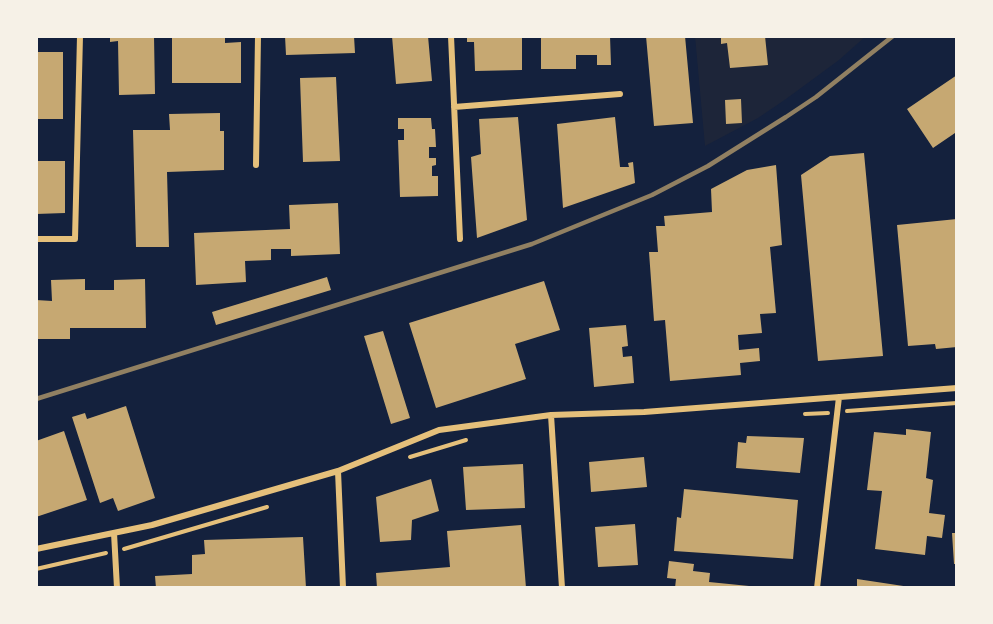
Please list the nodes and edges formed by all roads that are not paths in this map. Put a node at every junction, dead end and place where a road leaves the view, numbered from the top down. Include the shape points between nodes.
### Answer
1 (80, 36) edge
2 (258, 36) edge
3 (451, 36) edge
4 (620, 94) dead end
5 (454, 107) junction
6 (256, 165) dead end
7 (36, 238) edge
8 (460, 239) dead end
9 (957, 388) edge
10 (839, 397) junction
11 (551, 415) junction
12 (338, 471) junction
13 (114, 533) junction
14 (36, 549) edge
15 (117, 588) edge
16 (343, 588) edge
17 (562, 588) edge
18 (817, 588) edge

1 - 7 street via 75,239
2 - 6 street
3 - 5 street
4 - 5 street
5 - 8 street
9 - 10 street
10 - 11 street
10 - 18 street
11 - 12 street via 439,430
11 - 17 street
12 - 13 street
12 - 16 street
13 - 14 street
13 - 15 street

